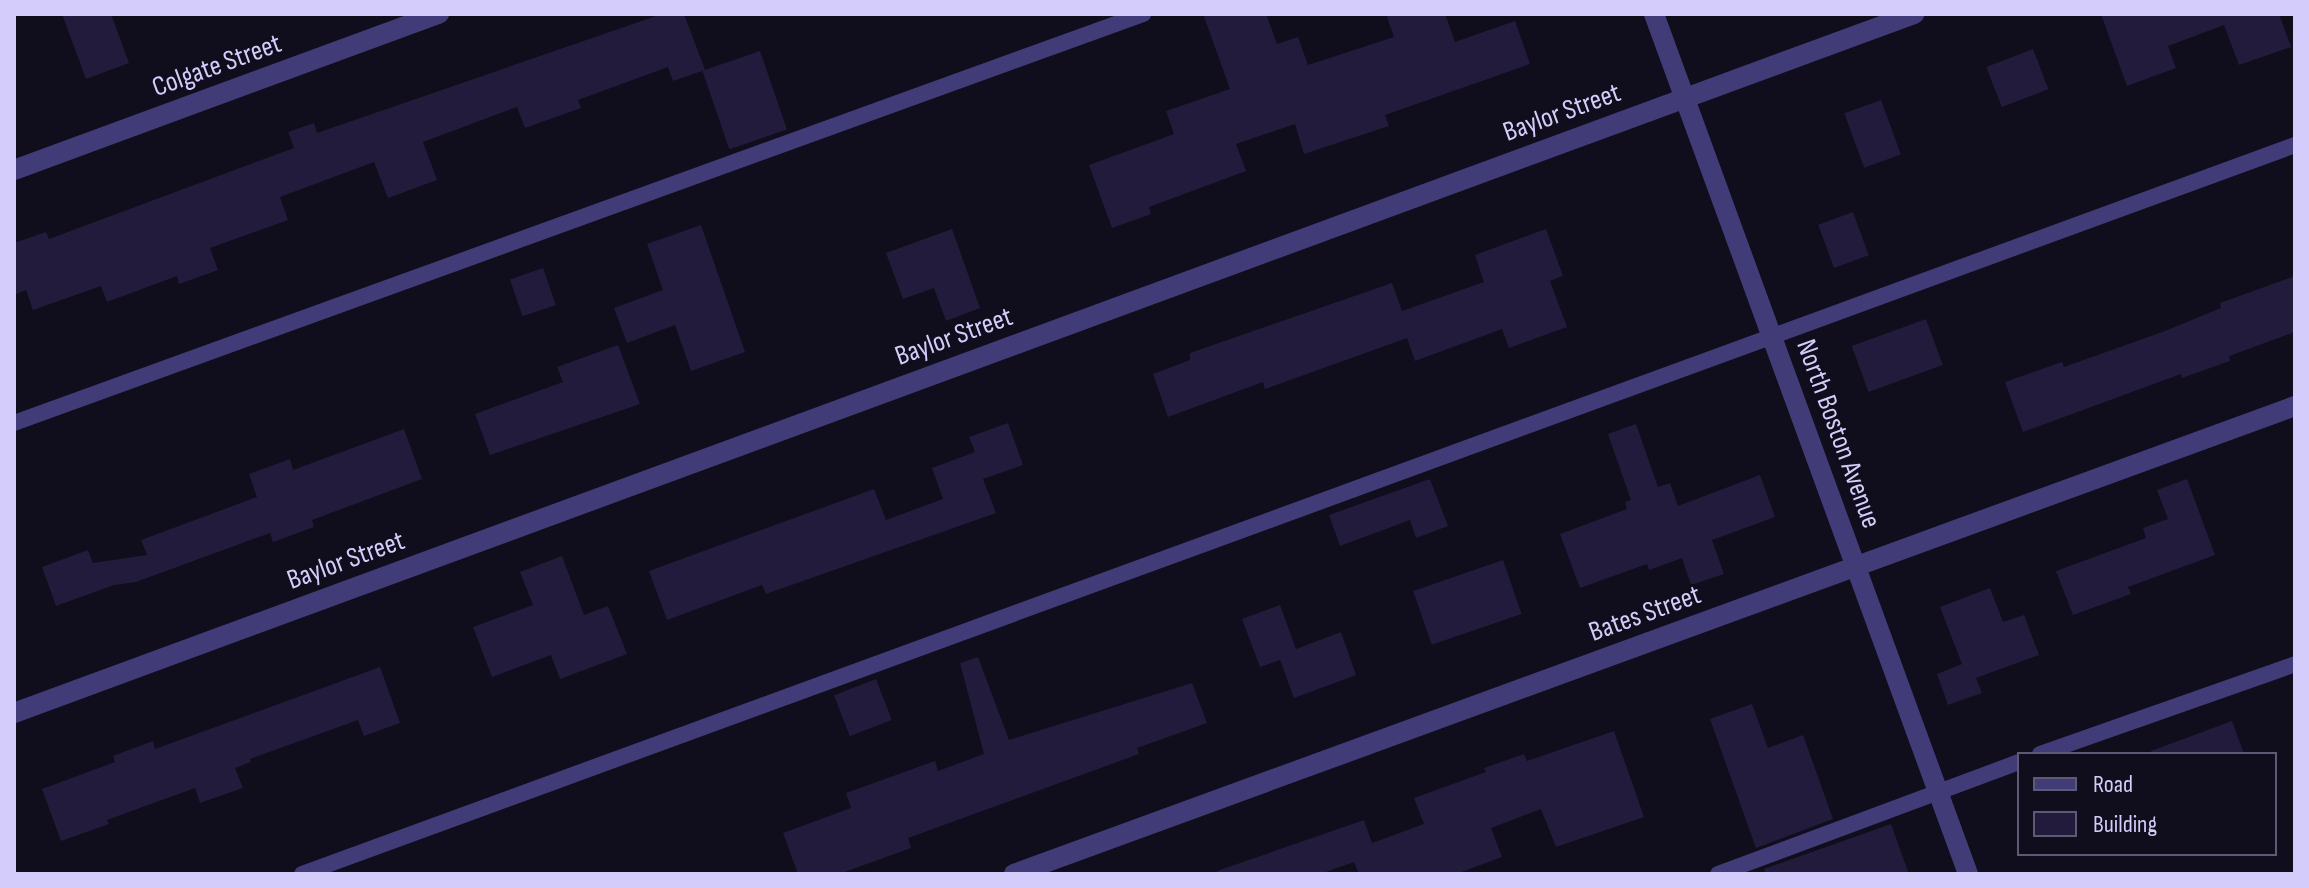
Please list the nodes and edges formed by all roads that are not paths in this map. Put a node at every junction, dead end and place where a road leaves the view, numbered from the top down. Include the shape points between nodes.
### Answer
1 (439, 14) edge
2 (1143, 14) edge
3 (1654, 14) edge
4 (1914, 14) edge
5 (1685, 98) junction
6 (2295, 145) edge
7 (14, 170) edge
8 (1772, 335) junction
9 (2295, 406) edge
10 (14, 423) edge
11 (1856, 567) junction
12 (2295, 664) edge
13 (14, 713) edge
14 (2046, 752) edge
15 (2017, 763) edge
16 (1939, 792) junction
17 (302, 874) edge
18 (1014, 874) edge
19 (1718, 874) edge
20 (1968, 874) edge

1 - 7 street, Colgate Street
2 - 10 lane
3 - 5 street, North Boston Avenue
4 - 5 street, Baylor Street
5 - 8 street, North Boston Avenue
5 - 13 street, Baylor Street
6 - 8 lane
8 - 11 street, North Boston Avenue
8 - 17 lane
9 - 11 street, Bates Street
11 - 16 street, North Boston Avenue
11 - 18 street, Bates Street
12 - 14 lane
15 - 16 lane
16 - 19 lane
16 - 20 street, North Boston Avenue

